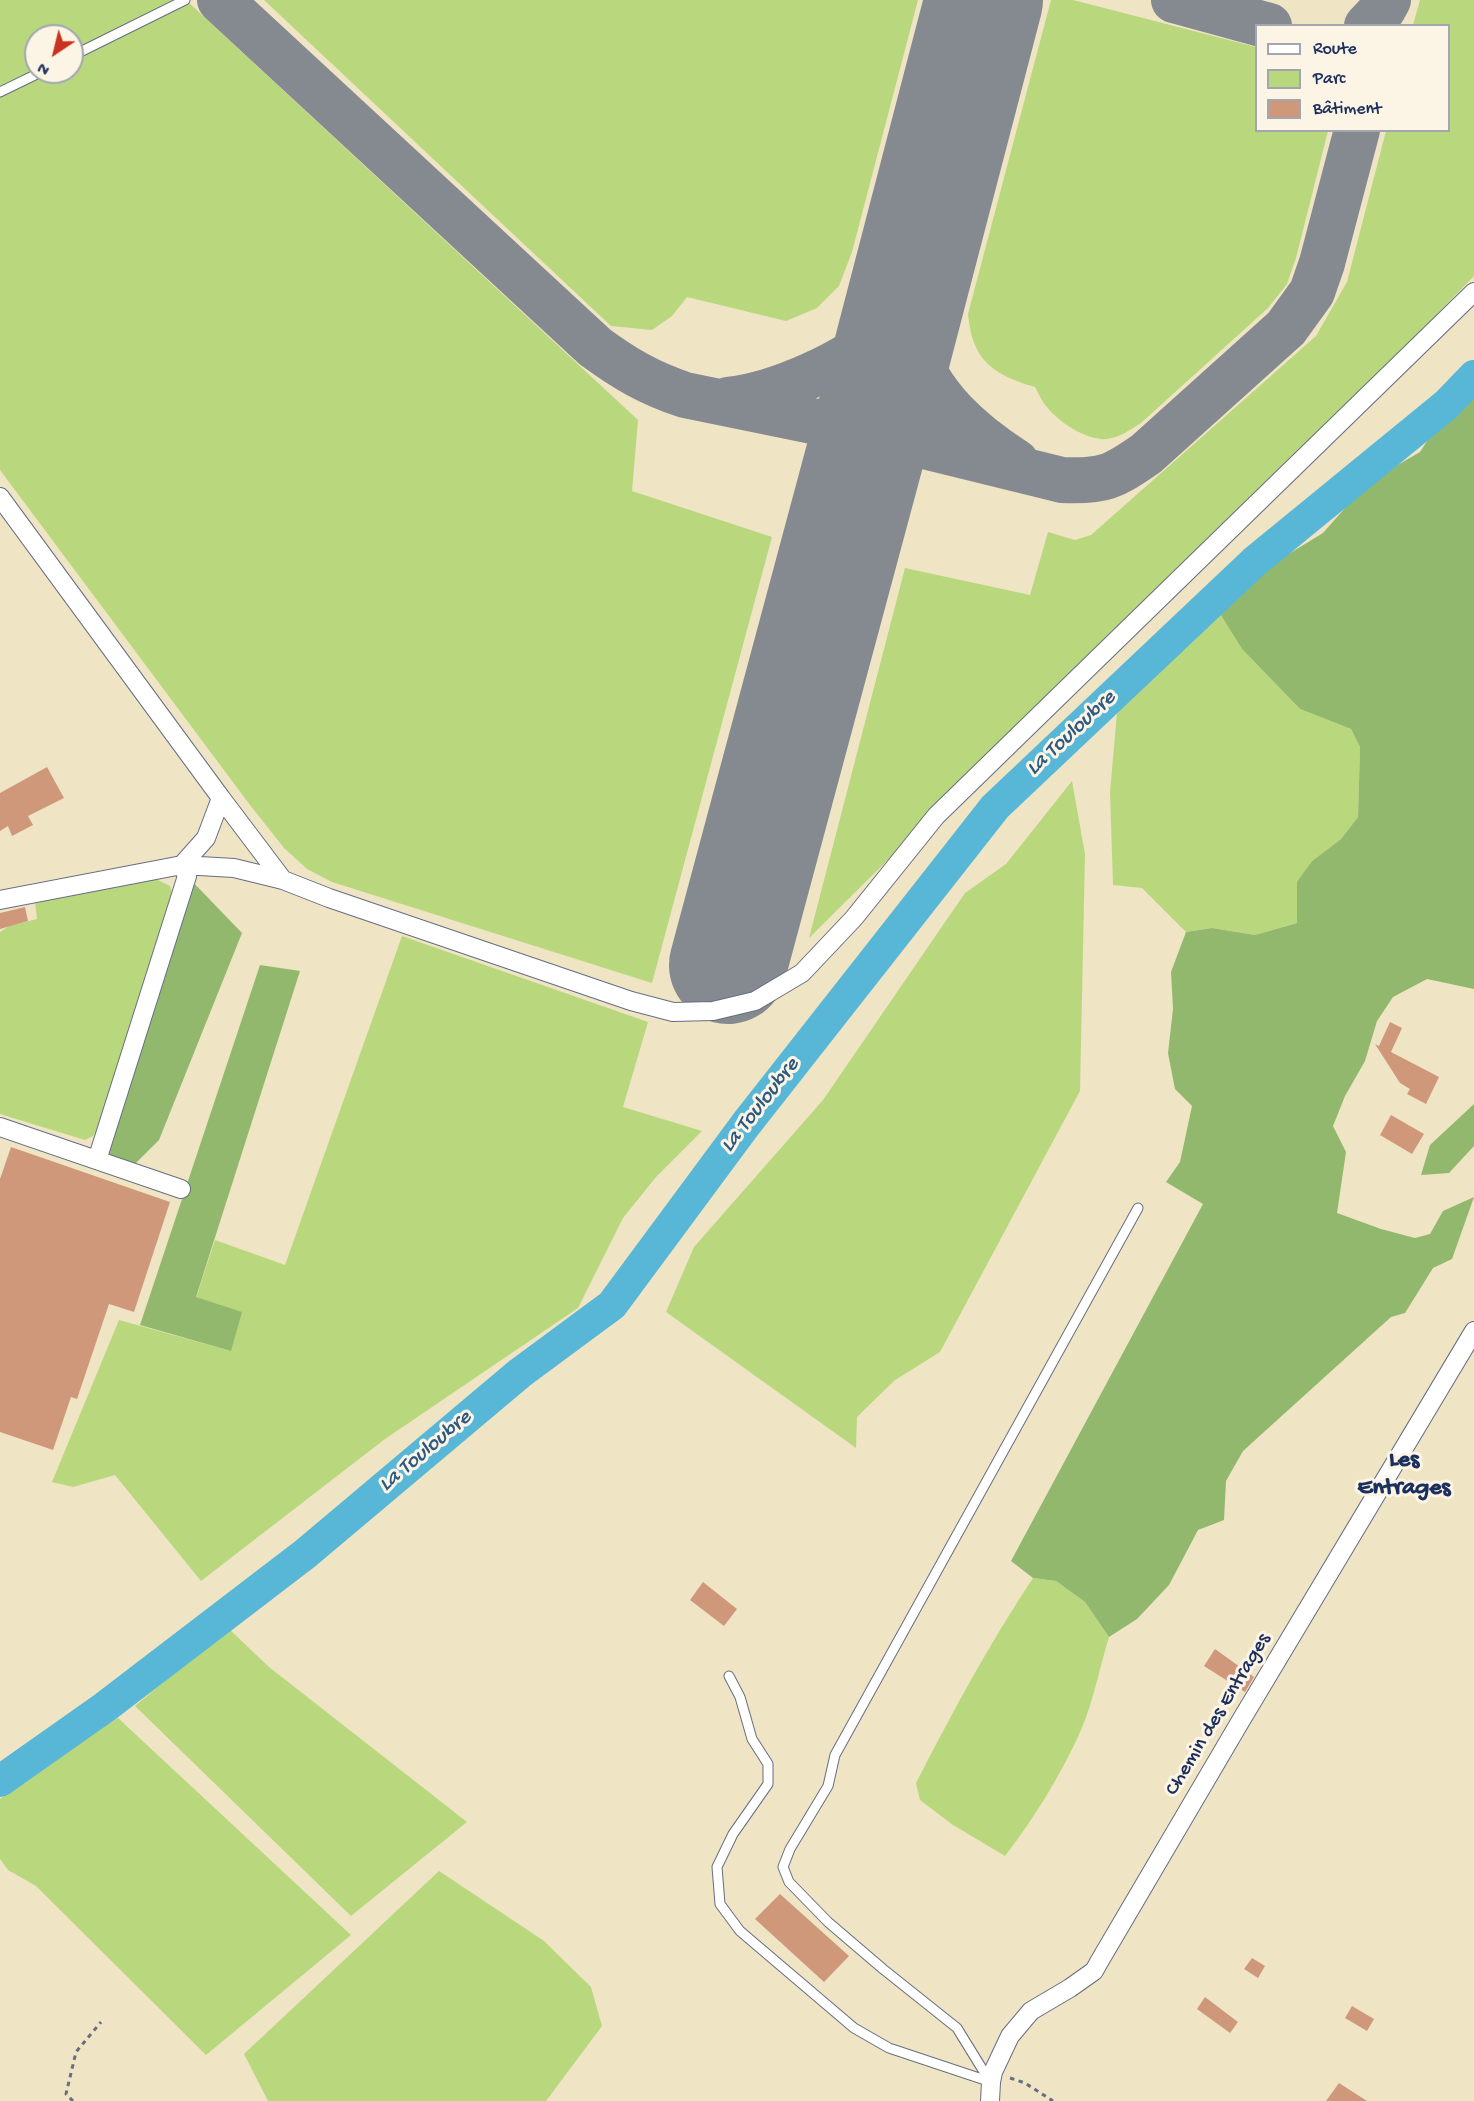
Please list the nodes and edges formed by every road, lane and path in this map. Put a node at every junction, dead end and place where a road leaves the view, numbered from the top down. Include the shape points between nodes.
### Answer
1 (185, 0) edge
2 (84, 50) edge
3 (24, 80) edge
4 (0, 92) edge
5 (1474, 292) edge
6 (0, 497) edge
7 (221, 798) junction
8 (182, 865) junction
9 (283, 880) junction
10 (0, 900) edge
11 (0, 1127) edge
12 (97, 1160) junction
13 (181, 1189) dead end
14 (1138, 1208) dead end
15 (1474, 1331) edge
16 (729, 1676) dead end
17 (101, 2022) dead end
18 (992, 2077) junction
19 (73, 2101) edge
20 (990, 2101) edge
21 (1053, 2101) edge

1 - 2 lane
3 - 4 lane
5 - 9 street via 936,816 854,918 802,973 755,1001 712,1011 673,1012 631,1001
6 - 7 street
7 - 8 street via 206,838
7 - 9 street
8 - 9 street via 234,868
8 - 10 street
8 - 12 street via 187,876
11 - 12 street
12 - 13 street
14 - 18 lane via 835,1755 828,1785 783,1867 789,1882 828,1922 957,2028
15 - 18 street, Chemin des Entrages via 1094,1971 1031,2011 1010,2036
16 - 18 lane via 740,1697 752,1739 768,1764 768,1784 733,1834 717,1867 720,1904 740,1931 854,2028 889,2048
17 - 19 path via 76,2052 66,2094
18 - 20 street, Chemin des Entrages
18 - 21 path via 1025,2083

